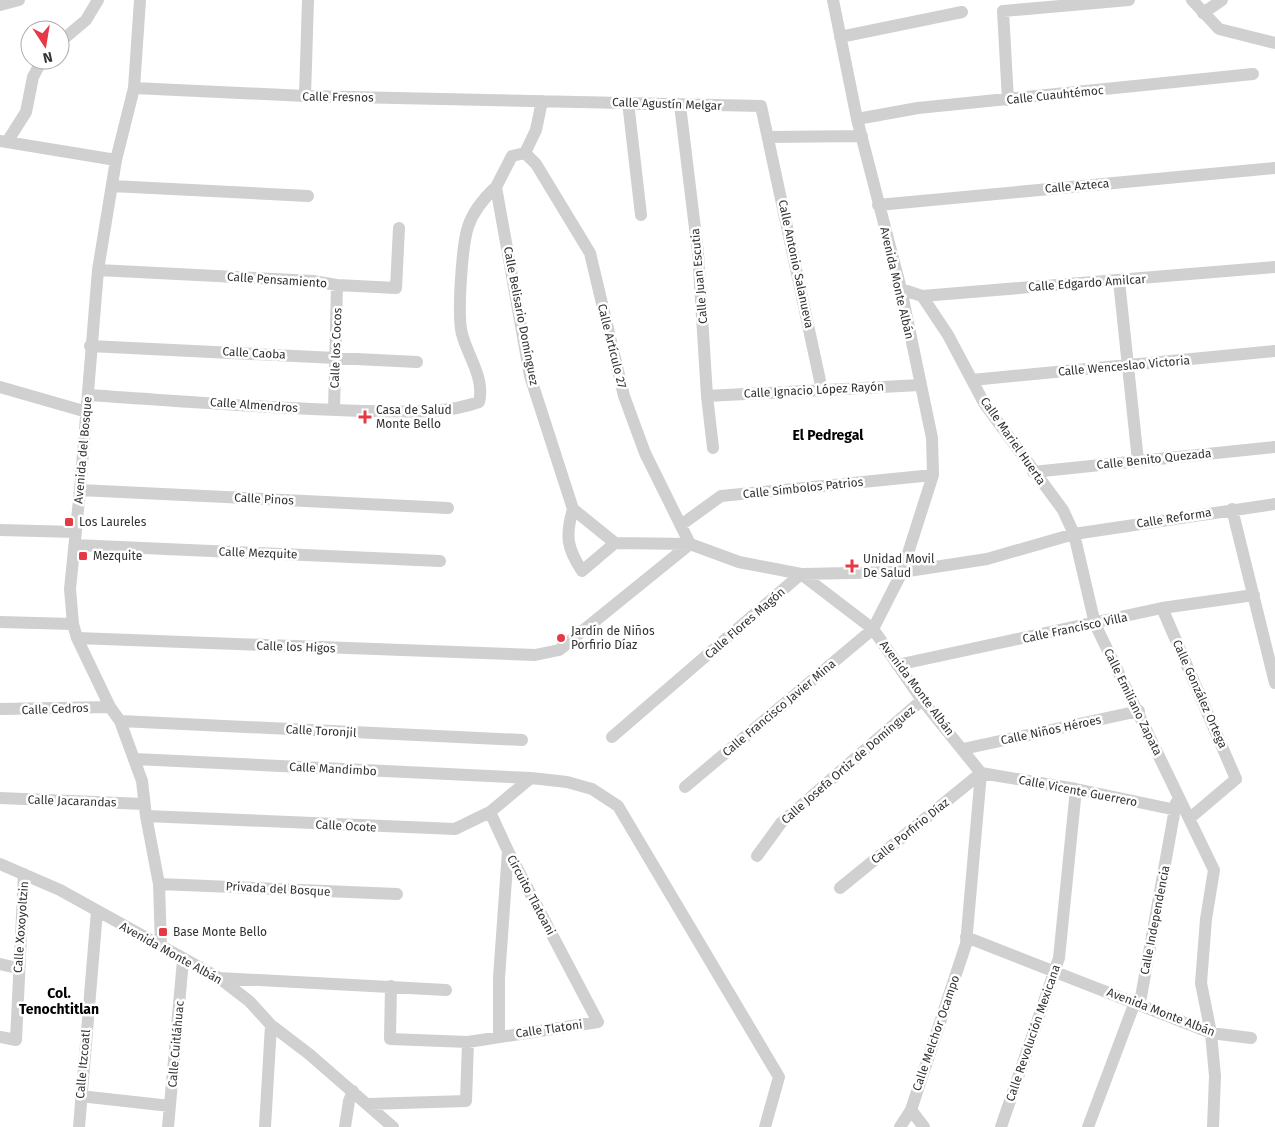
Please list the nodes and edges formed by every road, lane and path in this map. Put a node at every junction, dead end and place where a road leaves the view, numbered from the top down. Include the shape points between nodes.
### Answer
1 (19, 0) edge
2 (98, 0) edge
3 (140, 0) edge
4 (308, 0) edge
5 (833, 0) edge
6 (1129, 0) edge
7 (1192, 0) edge
8 (1222, 0) edge
9 (0, 5) edge
10 (962, 12) dead end
11 (1203, 12) junction
12 (70, 34) edge
13 (840, 37) junction
14 (1275, 43) edge
15 (37, 70) edge
16 (1253, 74) dead end
17 (134, 88) junction
18 (305, 96) junction
19 (1008, 100) junction
20 (542, 101) junction
21 (628, 102) junction
22 (680, 105) junction
23 (857, 119) junction
24 (862, 136) junction
25 (769, 137) junction
26 (4, 141) edge
27 (525, 154) junction
28 (116, 160) junction
29 (1275, 168) edge
30 (112, 186) junction
31 (496, 187) junction
32 (308, 196) dead end
33 (878, 205) junction
34 (641, 215) dead end
35 (398, 228) dead end
36 (1275, 267) edge
37 (98, 270) junction
38 (1119, 281) junction
39 (337, 285) junction
40 (901, 289) junction
41 (922, 296) junction
42 (90, 346) junction
43 (1275, 351) edge
44 (336, 357) junction
45 (417, 362) dead end
46 (1128, 366) junction
47 (972, 380) junction
48 (920, 384) junction
49 (0, 387) edge
50 (822, 390) junction
51 (88, 395) junction
52 (707, 396) junction
53 (334, 410) junction
54 (87, 412) junction
55 (1275, 447) edge
56 (713, 448) dead end
57 (1138, 460) junction
58 (1033, 472) junction
59 (933, 475) junction
60 (80, 490) junction
61 (1275, 504) edge
62 (448, 508) dead end
63 (573, 509) junction
64 (1232, 509) junction
65 (681, 525) junction
66 (0, 530) edge
67 (76, 532) junction
68 (1074, 534) junction
69 (615, 543) junction
70 (690, 544) junction
71 (75, 545) junction
72 (440, 560) dead end
73 (902, 572) junction
74 (801, 574) junction
75 (1254, 595) junction
76 (1162, 608) junction
77 (0, 622) edge
78 (73, 624) junction
79 (1095, 624) junction
80 (873, 629) junction
81 (77, 638) junction
82 (897, 665) junction
83 (1273, 669) edge
84 (1275, 683) edge
85 (922, 700) junction
86 (110, 707) junction
87 (0, 709) edge
88 (1138, 711) junction
89 (120, 721) junction
90 (612, 737) dead end
91 (522, 740) dead end
92 (963, 749) junction
93 (135, 759) junction
94 (981, 773) junction
95 (531, 778) junction
96 (685, 787) dead end
97 (1076, 788) junction
98 (1175, 788) junction
99 (0, 798) edge
100 (145, 810) junction
101 (1176, 810) junction
102 (490, 812) junction
103 (1190, 818) junction
104 (508, 851) junction
105 (757, 856) dead end
106 (0, 864) edge
107 (24, 874) junction
108 (159, 884) junction
109 (840, 888) dead end
110 (397, 894) dead end
111 (97, 911) junction
112 (966, 937) junction
113 (161, 946) junction
114 (183, 960) junction
115 (0, 964) edge
116 (18, 968) junction
117 (1053, 972) junction
118 (219, 978) junction
119 (391, 986) junction
120 (446, 990) dead end
121 (1134, 1002) junction
122 (598, 1022) joint
123 (271, 1026) junction
124 (1211, 1034) junction
125 (499, 1036) junction
126 (0, 1037) edge
127 (1252, 1038) dead end
128 (468, 1042) junction
129 (353, 1091) junction
130 (80, 1096) junction
131 (368, 1104) junction
132 (170, 1106) junction
133 (911, 1110) junction
134 (79, 1127) edge
135 (168, 1127) edge
136 (265, 1127) edge
137 (345, 1127) edge
138 (393, 1127) edge
139 (765, 1127) edge
140 (900, 1127) edge
141 (924, 1127) edge
142 (1001, 1127) edge
143 (1088, 1127) edge
144 (1213, 1127) edge

1 - 9 street
2 - 12 street via 86,20
3 - 17 street, Avenida del Bosque
4 - 18 street
5 - 13 street, Avenida Monte Albán
6 - 19 street via 1002,11
7 - 11 street
8 - 11 street
10 - 13 street
11 - 14 street via 1219,28
13 - 23 street, Avenida Monte Albán
15 - 26 street via 26,112
16 - 19 street, Calle Cuauhtémoc
17 - 18 street, Calle Fresnos
17 - 28 street, Avenida del Bosque
18 - 20 street, Calle Fresnos
19 - 23 street, Calle Cuauhtémoc via 918,108
20 - 21 street, Calle Agustín Melgar
20 - 27 street via 536,130
21 - 22 street, Calle Agustín Melgar
21 - 34 street
22 - 25 street, Calle Agustín Melgar via 761,106
22 - 52 street, Calle Juan Escutia via 698,253
23 - 24 street, Avenida Monte Albán
24 - 25 street
24 - 33 street, Avenida Monte Albán
25 - 50 street, Calle Antonio Salanueva
26 - 28 street
27 - 31 street via 512,156
27 - 65 street, Calle Artículo 27 via 536,164 590,253 624,396 645,453
28 - 30 street, Avenida del Bosque
29 - 33 street, Calle Azteca
30 - 32 street
30 - 37 street, Avenida del Bosque
31 - 53 street, Calle Almendros via 475,211 467,229 459,303 461,333 482,390 479,402 421,412
31 - 63 street, Calle Belisario Domínguez via 530,376
33 - 40 street, Avenida Monte Albán
35 - 39 street, Calle Pensamiento via 396,288
36 - 38 street, Calle Edgardo Amilcar
37 - 39 street, Calle Pensamiento
37 - 42 street, Avenida del Bosque
38 - 41 street, Calle Edgardo Amilcar
38 - 46 street
39 - 44 street, Calle los Cocos
40 - 41 street, Calle Edgardo Amilcar
40 - 48 street, Avenida Monte Albán
41 - 47 street, Calle Mariel Huerta
42 - 44 street, Calle Caoba
42 - 51 street, Avenida del Bosque
43 - 46 street, Calle Wenceslao Victoria
44 - 45 street, Calle Caoba
44 - 53 street, Calle los Cocos
46 - 47 street, Calle Wenceslao Victoria
46 - 57 street
47 - 58 street, Calle Mariel Huerta via 984,403
48 - 50 street, Calle Ignacio López Rayón
48 - 59 street, Avenida Monte Albán via 932,438
49 - 54 street
50 - 52 street, Calle Ignacio López Rayón
51 - 53 street, Calle Almendros
51 - 54 street, Avenida del Bosque
52 - 56 street, Calle Juan Escutia
54 - 60 street, Avenida del Bosque
55 - 57 street, Calle Benito Quezada
57 - 58 street, Calle Benito Quezada
58 - 68 street, Calle Mariel Huerta via 1063,510
59 - 65 street, Calle Símbolos Patrios via 721,496
59 - 73 street, Avenida Monte Albán
60 - 62 street, Calle Pinos
60 - 67 street, Avenida del Bosque
61 - 64 street, Calle Reforma
63 - 69 street
63 - 69 street via 567,528 570,552 582,571
64 - 68 street, Calle Reforma
64 - 75 street
65 - 70 street, Calle Artículo 27
66 - 67 street
67 - 71 street, Avenida del Bosque
68 - 73 street, Calle Reforma via 987,559
68 - 79 street, Calle Emiliano Zapata
69 - 70 street
70 - 74 street via 739,562
70 - 81 street, Calle los Higos via 559,650 536,655
71 - 72 street, Calle Mezquite
71 - 78 street, Avenida del Bosque via 70,589
73 - 74 street
73 - 80 street, Avenida Monte Albán
74 - 80 street
74 - 90 street, Calle Flores Magón
75 - 76 street, Calle Francisco Villa
75 - 83 street
76 - 79 street, Calle Francisco Villa
76 - 103 street, Calle González Ortega via 1236,780
77 - 78 street
78 - 81 street, Avenida del Bosque
79 - 82 street, Calle Francisco Villa
79 - 88 street, Calle Emiliano Zapata
80 - 82 street, Avenida Monte Albán
80 - 96 street, Calle Francisco Javier Mina
81 - 86 street, Avenida del Bosque
82 - 85 street, Avenida Monte Albán
83 - 84 street
85 - 92 street, Avenida Monte Albán
85 - 105 street, Calle Josefa Ortiz de Domínguez via 781,823
86 - 87 street, Calle Cedros
86 - 89 street, Avenida del Bosque
88 - 92 street, Calle Niños Héroes
88 - 98 street, Calle Emiliano Zapata
89 - 91 street, Calle Toronjil
89 - 93 street, Avenida del Bosque
92 - 94 street, Avenida Monte Albán
93 - 95 street, Calle Mandimbo
93 - 100 street, Avenida del Bosque via 142,781
94 - 97 street, Calle Vicente Guerrero
94 - 109 street, Calle Porfirio Díaz
94 - 112 street
95 - 102 street, Calle Ocote
95 - 139 street, Calle Mandimbo via 592,789 618,806 779,1077
97 - 101 street, Calle Vicente Guerrero
97 - 117 street, Calle Revolución Mexicana via 1059,958
98 - 101 street, Calle Independencia
98 - 103 street
99 - 100 street, Calle Jacarandas
100 - 102 street, Calle Ocote via 439,830 455,829
100 - 108 street, Avenida del Bosque
101 - 121 street, Calle Independencia via 1141,997
102 - 104 street
103 - 124 street via 1214,870 1201,983
104 - 122 street, Circuito Tlatoani
104 - 125 street, Circuito Tlatoani via 499,978
106 - 107 street, Avenida Monte Albán
107 - 111 street, Avenida Monte Albán
107 - 116 street, Calle Xoxoyoltzin
108 - 110 street, Privada del Bosque
108 - 113 street, Avenida del Bosque
111 - 113 street, Avenida Monte Albán
111 - 130 street, Calle Itzcoatl
112 - 117 street, Avenida Monte Albán
112 - 133 street, Calle Melchor Ocampo
113 - 114 street, Avenida Monte Albán
114 - 118 street, Avenida Monte Albán
114 - 132 street, Calle Cuitláhuac
115 - 116 street
116 - 126 street, Calle Xoxoyoltzin via 16,1040
117 - 121 street, Avenida Monte Albán
117 - 142 street, Calle Revolución Mexicana
118 - 119 street
118 - 123 street, Avenida Monte Albán via 249,1001
119 - 120 street
119 - 128 street, Calle Tlatoni via 390,1039
121 - 124 street, Avenida Monte Albán
121 - 143 street, Calle Independencia
122 - 125 street, Calle Tlatoni
123 - 129 street, Avenida Monte Albán
123 - 136 street
124 - 127 street, Avenida Monte Albán
124 - 144 street via 1215,1076
125 - 128 street, Calle Tlatoni
128 - 131 street via 466,1101
129 - 131 street, Avenida Monte Albán
129 - 137 street
130 - 132 street
130 - 134 street, Calle Itzcoatl
131 - 138 street, Avenida Monte Albán
132 - 135 street, Calle Cuitláhuac
133 - 140 street, Calle Melchor Ocampo
133 - 141 street

